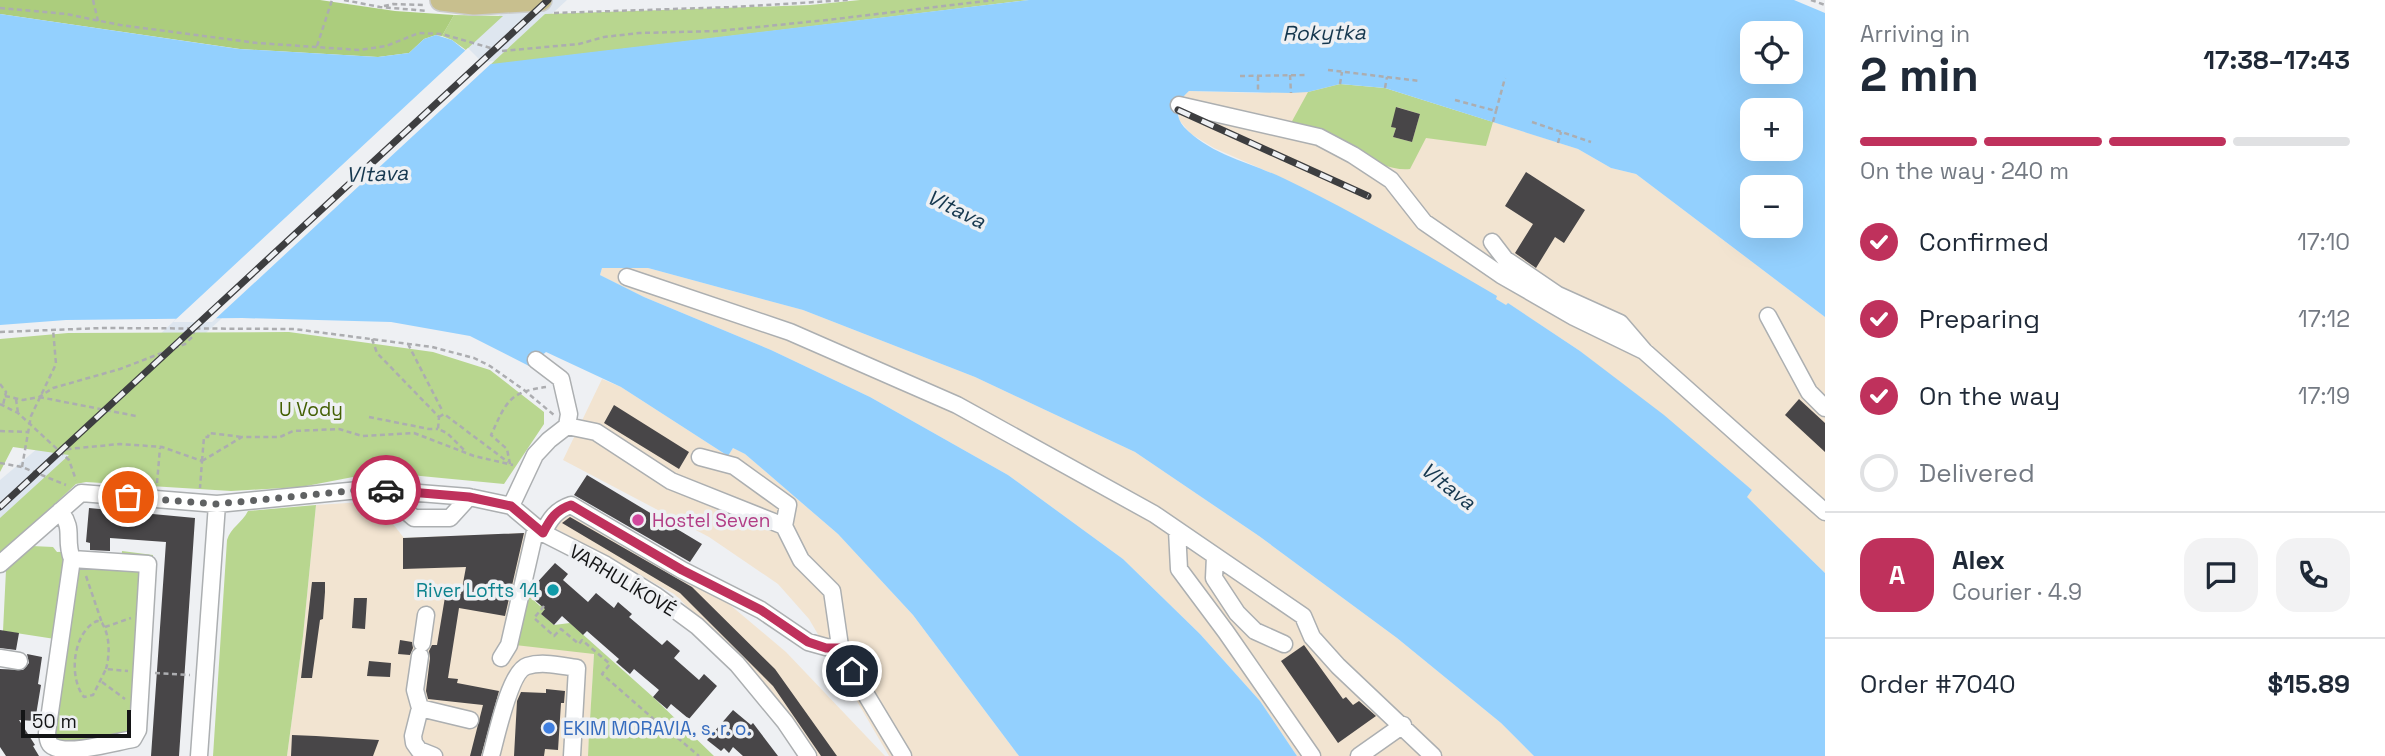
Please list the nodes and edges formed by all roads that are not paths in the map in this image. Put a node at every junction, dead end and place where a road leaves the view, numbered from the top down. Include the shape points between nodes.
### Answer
1 (543, 3) edge
2 (437, 6) edge
3 (1179, 105) dead end
4 (1492, 242) dead end
5 (627, 277) dead end
6 (1768, 316) dead end
7 (1644, 351) junction
8 (536, 360) dead end
9 (1825, 408) edge
10 (568, 426) junction
11 (700, 457) dead end
12 (403, 491) junction
13 (469, 497) junction
14 (217, 504) junction
15 (511, 506) junction
16 (60, 510) junction
17 (1825, 513) edge
18 (784, 526) junction
19 (540, 530) junction
20 (1177, 530) junction
21 (1215, 556) junction
22 (0, 564) edge
23 (77, 564) junction
24 (426, 615) dead end
25 (1284, 645) dead end
26 (840, 648) junction
27 (0, 658) edge
28 (501, 658) dead end
29 (19, 661) dead end
30 (420, 708) junction
31 (470, 720) dead end
32 (1403, 725) junction
33 (199, 756) edge
34 (434, 756) edge
35 (491, 756) edge
36 (572, 756) edge
37 (808, 756) edge
38 (903, 756) edge
39 (1312, 756) edge
40 (1359, 756) edge
41 (1433, 756) edge

1 - 2 main road
3 - 7 street via 1331,143 1391,180 1424,222 1501,275
4 - 7 street via 1505,259 1558,295 1620,323
5 - 20 street via 790,332 957,405
6 - 9 street via 1809,392
7 - 17 street
8 - 10 street via 561,379
10 - 15 street via 535,455
10 - 18 street via 596,432 671,481
11 - 18 street via 734,466 788,505
12 - 13 street, VARHULÍKOVÉ
12 - 13 street via 407,512 414,518 450,518
12 - 14 street, VARHULÍKOVÉ via 369,489
13 - 15 street, VARHULÍKOVÉ
14 - 16 street, VARHULÍKOVÉ via 81,493
14 - 33 street
15 - 19 street, VARHULÍKOVÉ
16 - 22 street
16 - 23 street via 69,525 68,550
18 - 26 street via 801,560 832,591
19 - 26 street via 561,508 571,505 761,610 808,642
19 - 28 street via 509,645
19 - 37 street, VARHULÍKOVÉ via 655,595 697,626 737,664
20 - 21 street
20 - 39 street via 1179,569
21 - 25 street via 1214,578 1237,613 1255,631
21 - 32 street via 1303,616 1312,637 1338,666
23 - 23 street via 148,564 138,730 133,739 71,750 55,748 47,733
24 - 30 street via 415,690
26 - 38 street
27 - 29 street
30 - 31 street
30 - 34 street via 414,743
32 - 40 street
32 - 41 street
35 - 36 street via 515,677 524,666 539,664 577,668

